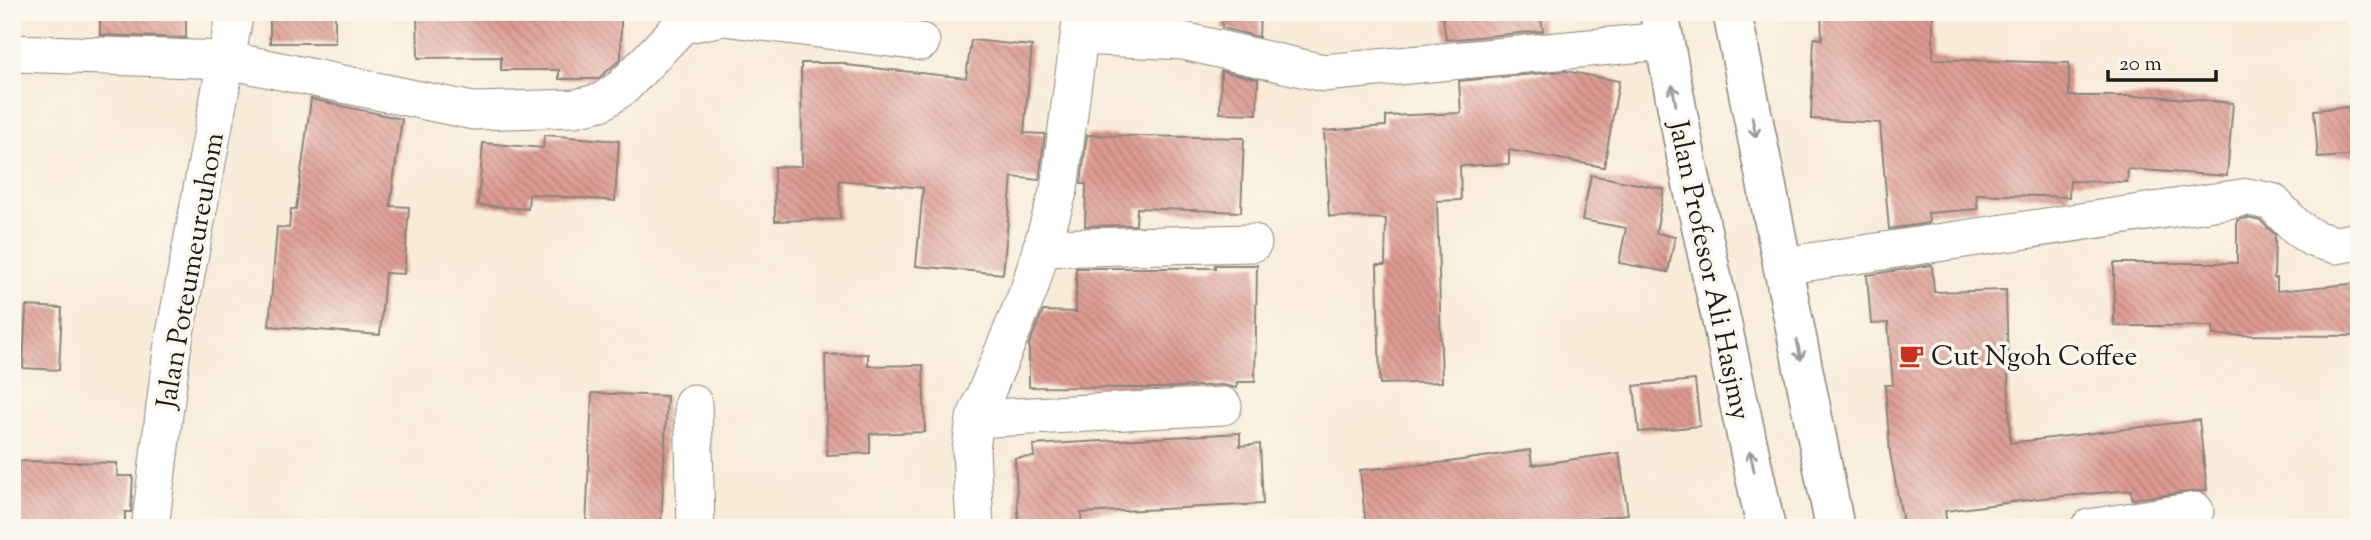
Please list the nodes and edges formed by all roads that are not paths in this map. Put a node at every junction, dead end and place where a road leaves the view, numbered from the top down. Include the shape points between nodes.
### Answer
1 (235, 12) edge
2 (1732, 12) edge
3 (723, 15) edge
4 (1081, 24) edge
5 (1662, 27) edge
6 (921, 42) dead end
7 (12, 53) edge
8 (227, 60) junction
9 (2359, 241) edge
10 (1254, 243) dead end
11 (1041, 248) junction
12 (1782, 266) junction
13 (693, 403) dead end
14 (1223, 406) dead end
15 (975, 419) junction
16 (2195, 511) dead end
17 (150, 528) edge
18 (696, 528) edge
19 (975, 528) edge
20 (1766, 528) edge
21 (1835, 528) edge
22 (2088, 528) edge

1 - 8 street, Jalan Poteumeureuhom
2 -> 12 main road
3 - 6 street
3 - 8 street via 682,25 623,87 601,102 575,108 473,111
4 - 5 street via 1324,73
4 - 11 street via 1059,189
20 -> 5 main road, Jalan Profesor Ali Hasjmy
7 - 8 street
8 - 17 street, Jalan Poteumeureuhom via 172,350
9 - 12 street via 2336,245 2314,239 2272,202 2248,197
10 - 11 street
11 - 15 street via 1029,290
12 -> 21 main road
13 - 18 street
14 - 15 street
15 - 19 street via 971,449
16 - 22 street

